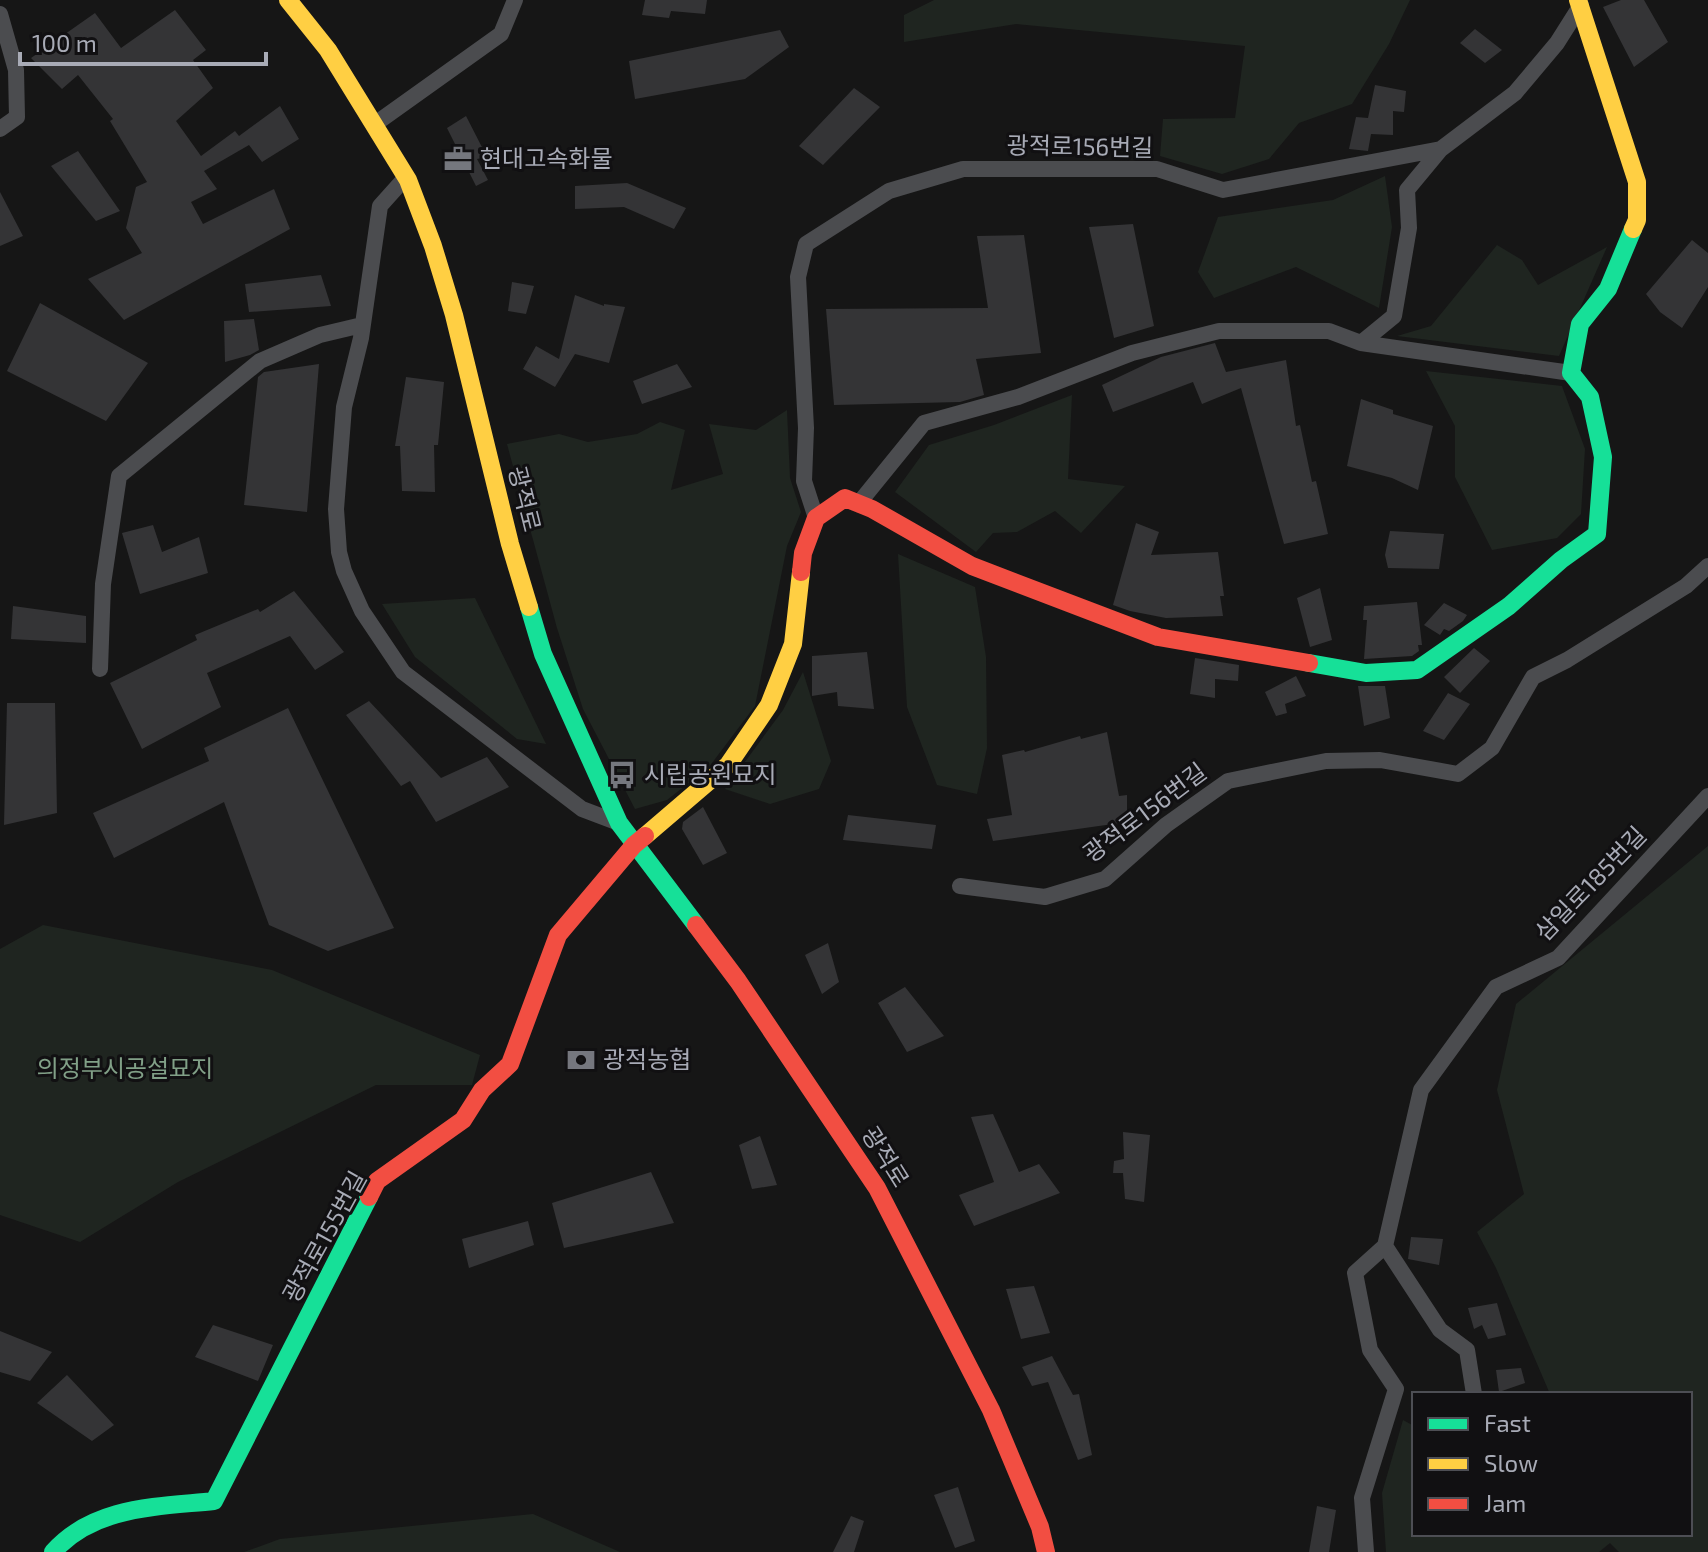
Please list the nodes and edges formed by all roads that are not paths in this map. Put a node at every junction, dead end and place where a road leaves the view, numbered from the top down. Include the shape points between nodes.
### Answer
1 (288, 0) edge
2 (515, 0) edge
3 (1580, 3) edge
4 (0, 14) edge
5 (375, 124) junction
6 (0, 129) edge
7 (1441, 149) junction
8 (1400, 156) junction
9 (406, 177) junction
10 (1407, 190) junction
11 (362, 325) junction
12 (1361, 343) junction
13 (1571, 373) junction
14 (859, 503) junction
15 (816, 518) junction
16 (1708, 566) edge
17 (100, 669) dead end
18 (1708, 796) edge
19 (619, 823) junction
20 (634, 845) junction
21 (960, 886) dead end
22 (1385, 1246) junction
23 (1474, 1392) edge
24 (53, 1552) edge
25 (1046, 1552) edge
26 (1366, 1552) edge

1 - 5 street, 광적로 via 328,50
2 - 5 street via 501,34
3 - 7 street, 광적로156번길 via 1557,43 1515,93
3 - 13 street, 광적로156번길 via 1637,182 1637,220 1608,289 1580,324
4 - 6 street via 16,70 17,117
5 - 9 street, 광적로
7 - 8 street, 광적로156번길
7 - 10 street
8 - 10 street
8 - 15 street, 광적로156번길 via 1223,190 1157,169 1093,168 963,169 889,191 806,244 798,277 804,481
9 - 11 street via 380,206
9 - 19 street, 광적로 via 454,315 543,654
10 - 12 street via 1409,228 1394,316
11 - 17 street via 320,335 260,361 119,476 103,584
11 - 19 street via 344,407 336,509 339,552 362,611 403,672 582,809
12 - 13 street
12 - 14 street via 1329,331 1219,331 1132,353 1018,397 924,423
13 - 14 street via 1590,397 1603,457 1597,534 1509,606 1417,670 1366,673 1158,637 972,566
14 - 15 street via 845,498
15 - 20 street via 803,553 793,644 769,705 728,765
16 - 21 street, 광적로156번길 via 1686,586 1533,677 1492,748 1458,774 1380,760 1326,761 1228,781 1166,825 1105,879 1045,897
18 - 22 street, 삼일로185번길 via 1558,958 1496,987 1421,1090
19 - 20 street, 광적로
20 - 24 street, 광적로155번길 via 558,935 510,1064 482,1090 463,1120 377,1181 214,1501 107,1514 63,1538
20 - 25 street, 광적로 via 738,981 877,1188 991,1410
22 - 23 street via 1440,1330 1467,1350
22 - 26 street via 1355,1273 1370,1350 1396,1389 1362,1498

